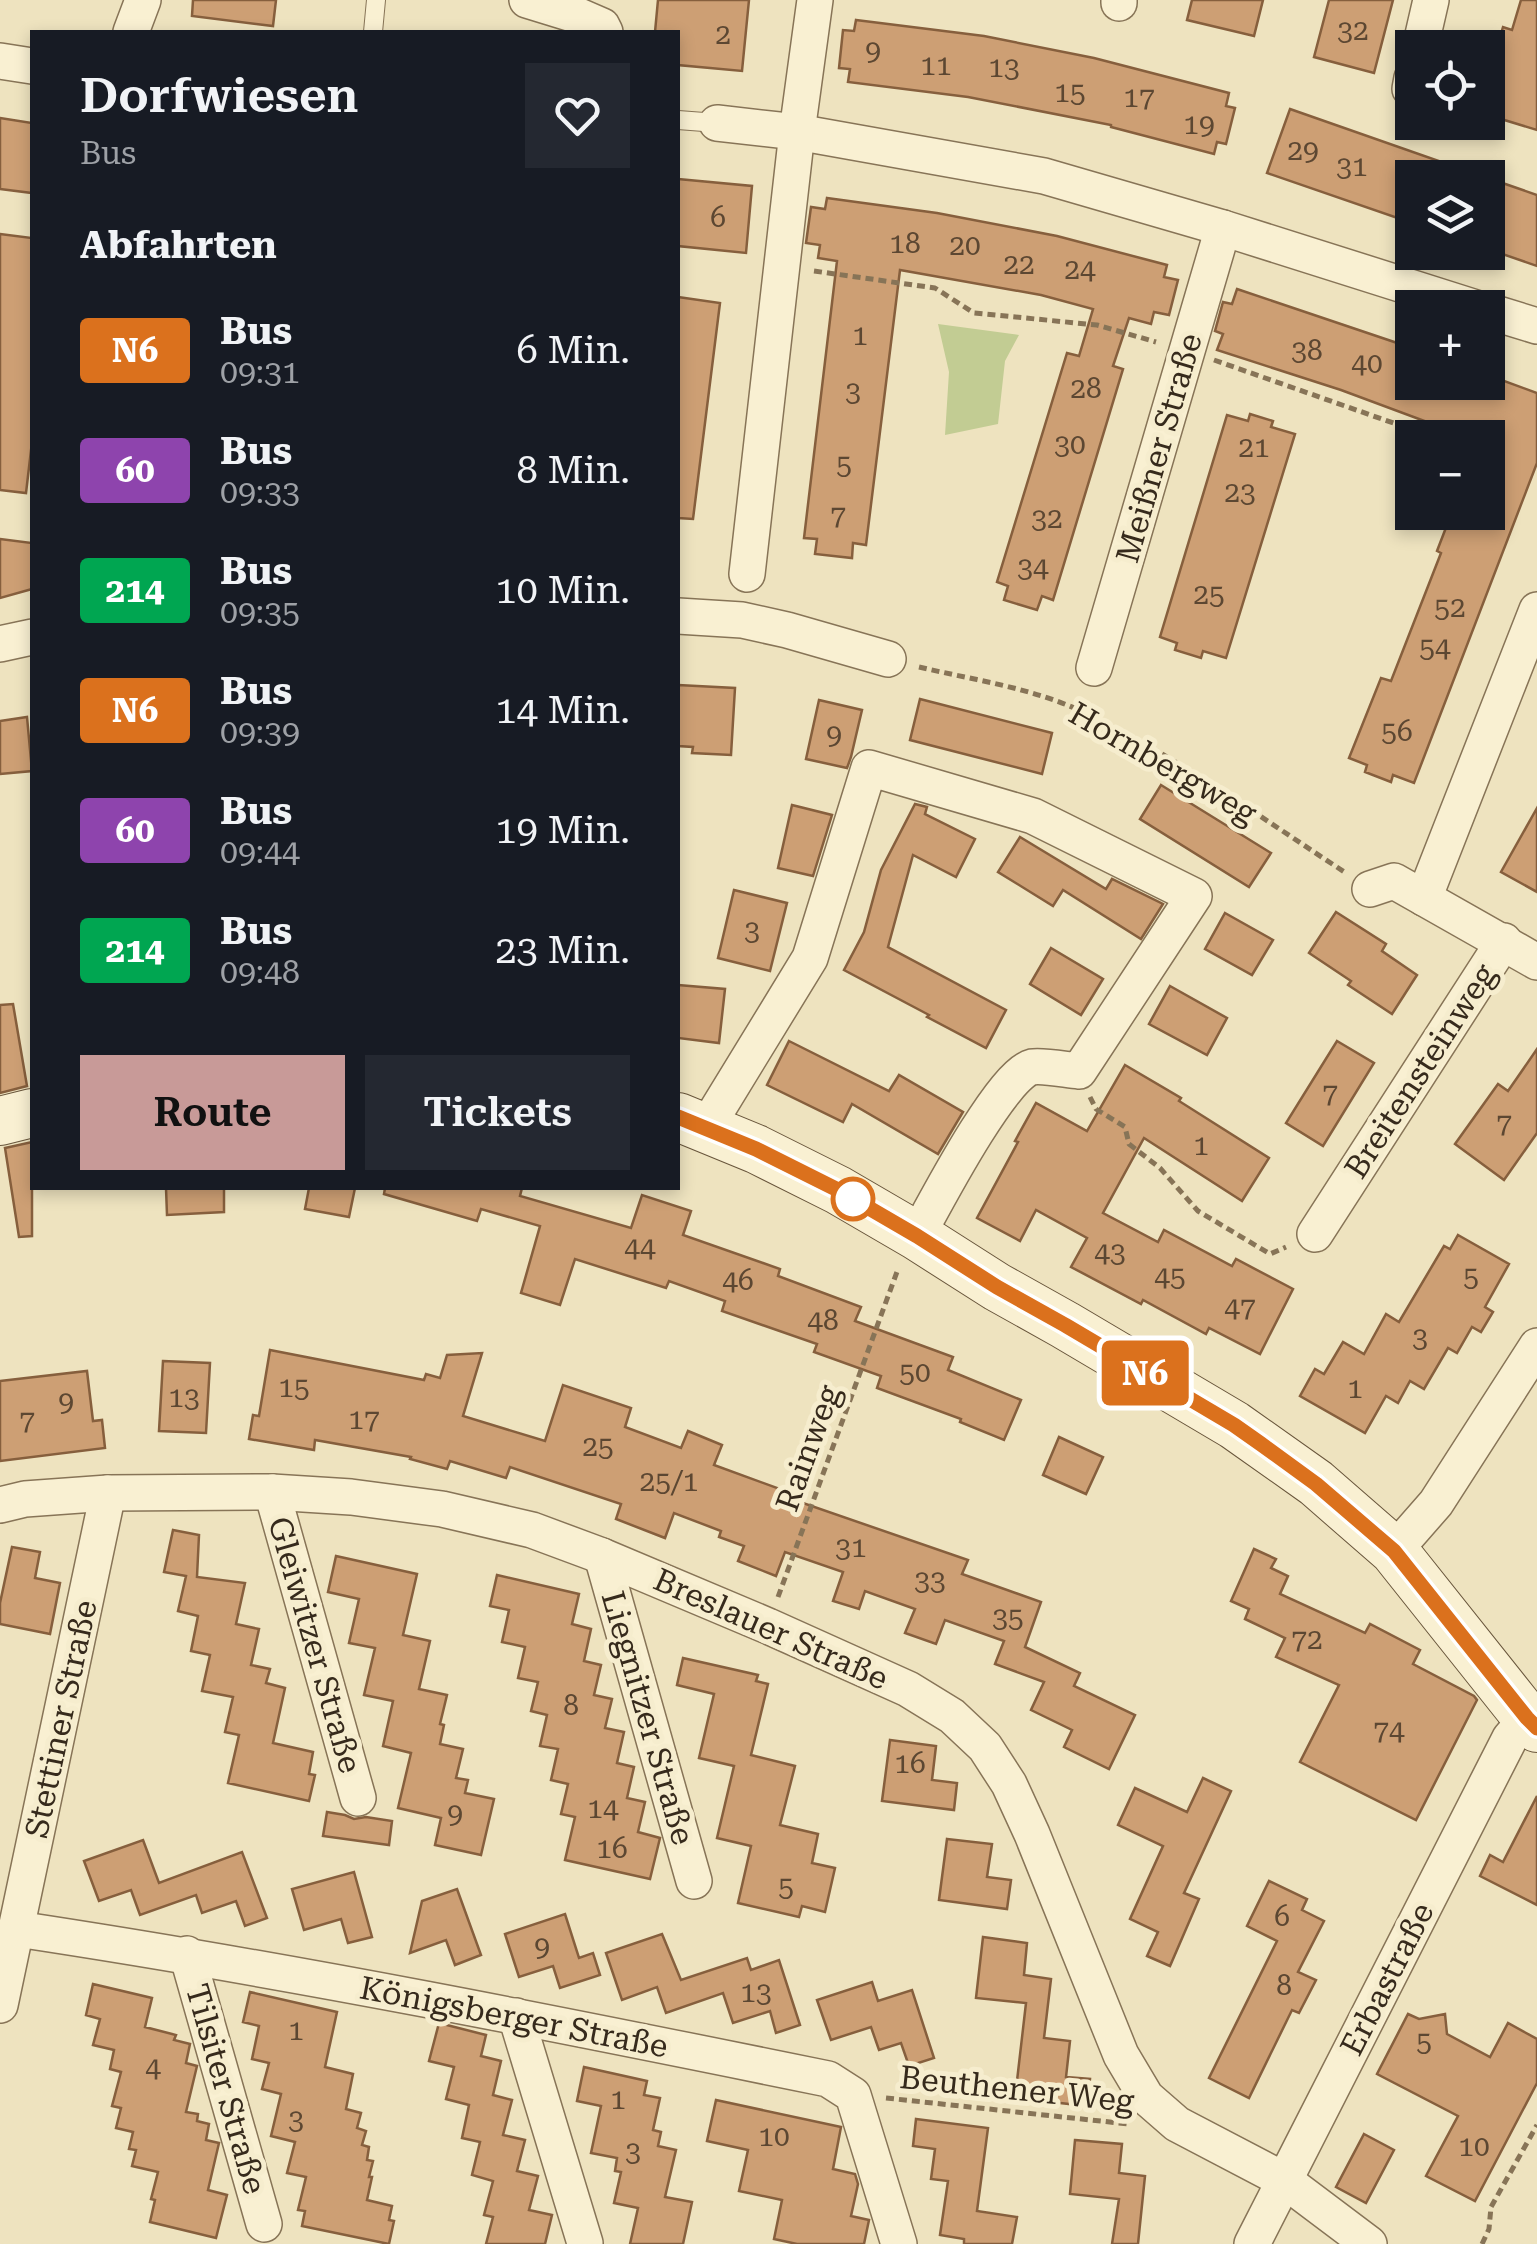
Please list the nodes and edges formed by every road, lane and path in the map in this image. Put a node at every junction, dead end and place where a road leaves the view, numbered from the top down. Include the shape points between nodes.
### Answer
1 (143, 0) edge
2 (376, 0) edge
3 (526, 0) edge
4 (815, 0) edge
5 (1431, 0) edge
6 (592, 24) edge
7 (132, 30) edge
8 (373, 30) edge
9 (1424, 30) edge
10 (0, 62) edge
11 (30, 66) edge
12 (680, 120) edge
13 (717, 124) joint
14 (797, 132) junction
15 (1223, 228) junction
16 (781, 266) junction
17 (1419, 290) edge
18 (1505, 316) edge
19 (1537, 326) edge
20 (1188, 351) junction
21 (1395, 424) edge
22 (746, 574) dead end
23 (1537, 610) edge
24 (680, 616) edge
25 (30, 637) edge
26 (0, 644) edge
27 (888, 659) joint
28 (1094, 668) dead end
29 (1370, 888) joint
30 (1424, 898) junction
31 (1504, 941) junction
32 (1537, 962) edge
33 (1080, 1071) junction
34 (30, 1114) edge
35 (0, 1121) edge
36 (692, 1122) edge
37 (1314, 1234) joint
38 (917, 1236) junction
39 (892, 1285) dead end
40 (1537, 1346) edge
41 (272, 1492) junction
42 (108, 1493) junction
43 (0, 1505) edge
44 (1394, 1551) junction
45 (602, 1556) junction
46 (768, 1626) junction
47 (1532, 1723) edge
48 (358, 1798) dead end
49 (694, 1881) dead end
50 (17, 1929) junction
51 (188, 1954) junction
52 (0, 2004) edge
53 (516, 2016) junction
54 (853, 2095) junction
55 (1177, 2124) junction
56 (1537, 2125) edge
57 (1284, 2180) junction
58 (264, 2224) dead end
59 (586, 2243) edge
60 (899, 2244) edge
61 (1252, 2244) edge
62 (1369, 2244) edge
63 (1482, 2244) edge

1 - 7 street
2 - 8 lane
3 - 6 street
4 - 14 street
5 - 9 street
10 - 11 street
12 - 13 lane
13 - 14 street
14 - 15 street via 1044,176
14 - 16 street
15 - 17 street
15 - 20 street, Meißner Straße
16 - 20 path via 935,288 974,314 1098,325
16 - 22 street
18 - 19 street
20 - 21 path
20 - 28 street, Meißner Straße
23 - 30 street
24 - 27 street via 742,620
25 - 26 street
27 - 29 path, Hornbergweg via 1082,711
29 - 30 street via 1394,880
30 - 31 street
31 - 32 street, Breitensteinweg
31 - 37 street, Breitensteinweg
33 - 36 street via 1194,896 1033,816 869,768 810,958
33 - 37 path via 1096,1109 1125,1127 1128,1144 1198,1211 1270,1254
33 - 38 street via 1032,1067 1014,1077
34 - 35 street
36 - 38 street via 789,1165
38 - 44 street via 1234,1425
39 - 46 path, Rainweg
40 - 44 street via 1436,1503
41 - 42 street, Breslauer Straße
41 - 45 street, Breslauer Straße via 442,1509 532,1530
41 - 48 street, Gleiwitzer Straße
42 - 43 street, Breslauer Straße
42 - 50 street, Stettiner Straße
44 - 47 street
45 - 46 street, Breslauer Straße
45 - 49 street, Liegnitzer Straße
46 - 55 street, Breslauer Straße via 908,1690 952,1716 985,1748 1032,1834 1122,2055 1146,2097
47 - 57 street, Erbastraße via 1510,1738
50 - 51 street, Königsberger Straße
50 - 52 street, Stettiner Straße
51 - 53 street, Königsberger Straße
51 - 58 street, Tilsiter Straße
53 - 54 street, Königsberger Straße via 828,2079
53 - 59 street
54 - 55 path, Beuthener Weg
54 - 60 street
55 - 57 street, Breslauer Straße
56 - 63 path via 1491,2207
57 - 61 street, Erbastraße
57 - 62 street, Breslauer Straße

